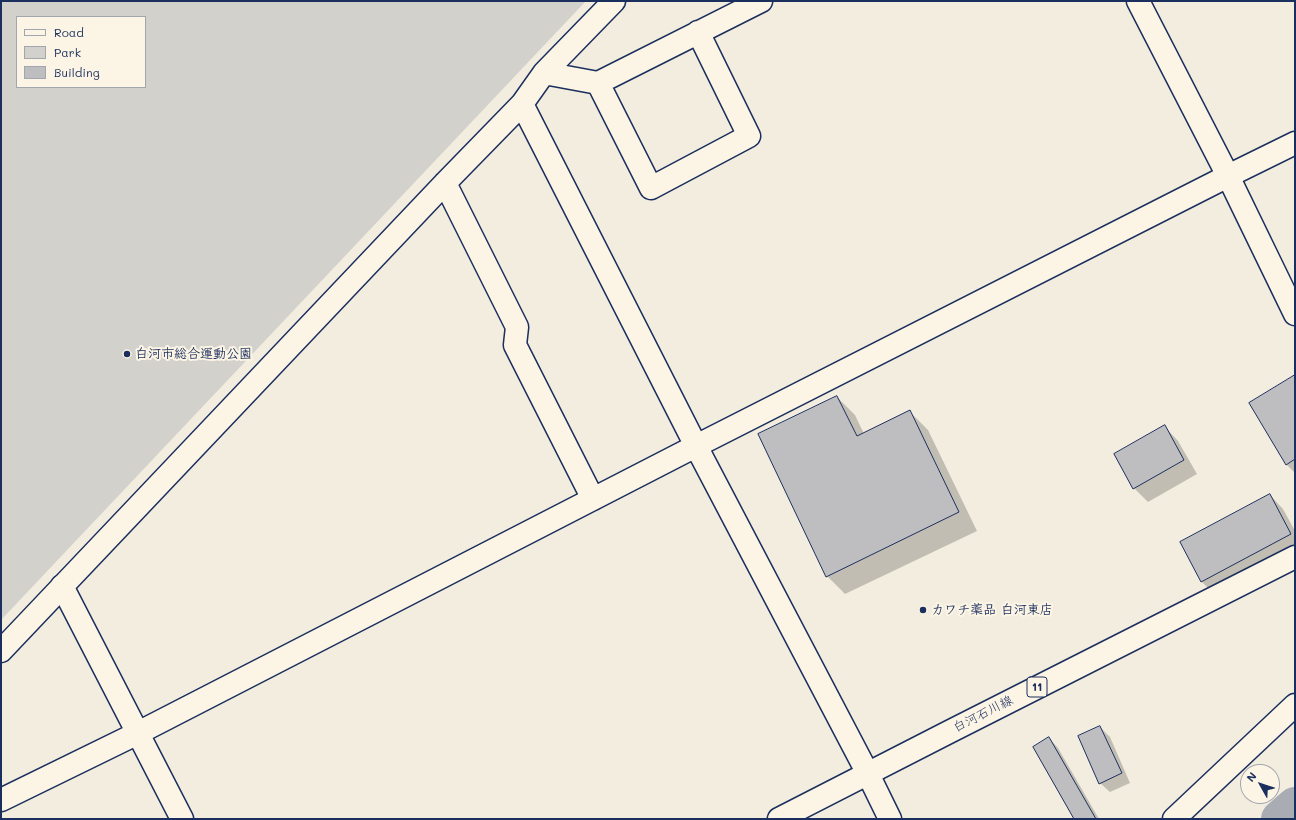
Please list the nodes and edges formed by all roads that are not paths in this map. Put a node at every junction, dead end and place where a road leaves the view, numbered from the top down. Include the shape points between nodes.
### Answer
1 (614, 1) edge
2 (761, 1) edge
3 (1138, 1) edge
4 (698, 32) junction
5 (544, 73) junction
6 (598, 83) junction
7 (522, 104) junction
8 (1295, 143) edge
9 (1228, 176) junction
10 (445, 183) junction
11 (1295, 314) edge
12 (696, 446) junction
13 (593, 500) junction
14 (1295, 556) edge
15 (62, 586) junction
16 (1, 651) edge
17 (1295, 705) edge
18 (138, 734) junction
19 (868, 774) junction
20 (1, 800) edge
21 (182, 819) edge
22 (779, 819) edge
23 (890, 819) edge
24 (1174, 819) edge

1 - 5 street
2 - 4 street
3 - 9 street
4 - 6 street
4 - 6 street via 749,136 651,188
5 - 6 street
5 - 7 street
7 - 10 street
7 - 12 street
8 - 9 street
9 - 11 street
9 - 12 street
10 - 13 street via 517,327 515,346
10 - 15 street
12 - 13 street
12 - 19 street
13 - 18 street
14 - 19 street, 白河石川線 / 11
15 - 16 street
15 - 18 street
17 - 24 street
18 - 20 street
18 - 21 street
19 - 22 street, 白河石川線 / 11
19 - 23 street

